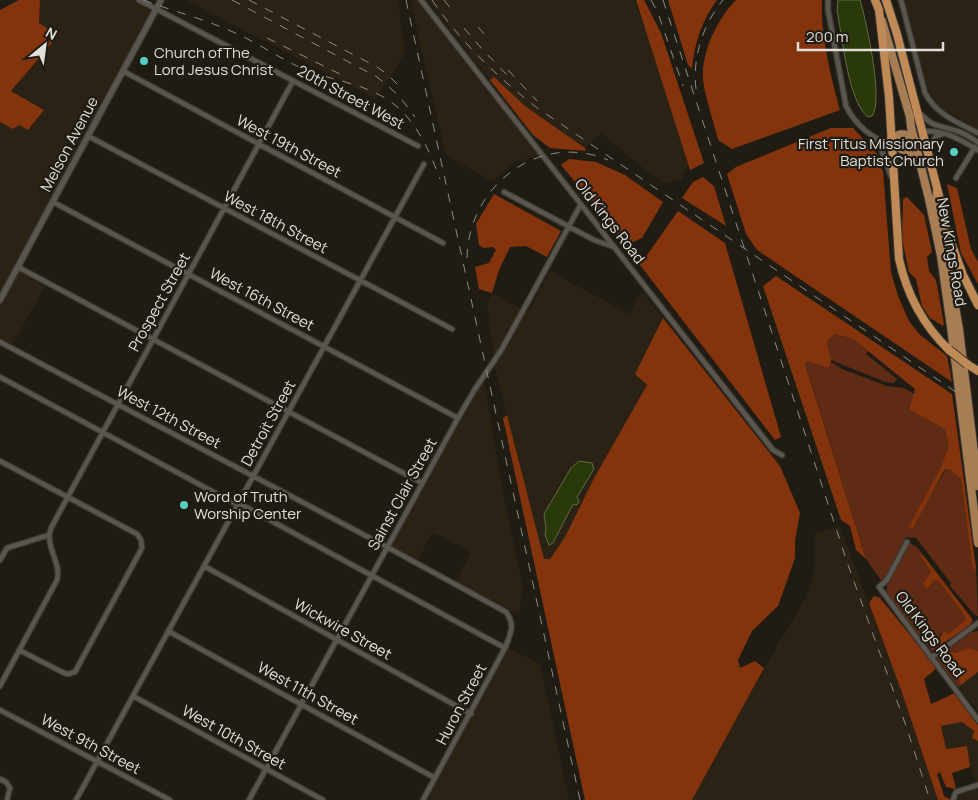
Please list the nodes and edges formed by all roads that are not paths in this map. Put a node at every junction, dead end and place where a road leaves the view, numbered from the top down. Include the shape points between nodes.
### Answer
1 (139, 0) edge
2 (161, 0) edge
3 (421, 0) edge
4 (828, 0) edge
5 (875, 0) edge
6 (886, 0) edge
7 (901, 0) edge
8 (156, 9) junction
9 (879, 10) junction
10 (123, 71) junction
11 (293, 81) junction
12 (916, 109) junction
13 (910, 117) junction
14 (922, 131) junction
15 (866, 132) junction
16 (978, 133) edge
17 (950, 134) junction
18 (88, 136) junction
19 (913, 137) junction
20 (891, 142) junction
21 (978, 142) edge
22 (258, 144) junction
23 (418, 146) dead end
24 (976, 148) edge
25 (928, 150) junction
26 (424, 164) dead end
27 (922, 170) junction
28 (956, 178) dead end
29 (894, 190) junction
30 (504, 192) dead end
31 (937, 192) junction
32 (53, 202) junction
33 (581, 204) junction
34 (224, 208) junction
35 (395, 216) junction
36 (569, 227) junction
37 (443, 243) dead end
38 (615, 247) junction
39 (18, 267) junction
40 (188, 274) junction
41 (360, 280) junction
42 (948, 285) junction
43 (0, 300) edge
44 (978, 305) edge
45 (452, 329) dead end
46 (153, 339) junction
47 (0, 342) edge
48 (325, 346) junction
49 (978, 371) edge
50 (0, 377) edge
51 (117, 404) junction
52 (288, 411) junction
53 (458, 418) junction
54 (967, 425) junction
55 (102, 432) junction
56 (782, 455) dead end
57 (0, 460) edge
58 (253, 476) junction
59 (422, 482) junction
60 (978, 486) edge
61 (68, 497) junction
62 (237, 504) junction
63 (49, 535) junction
64 (907, 542) dead end
65 (978, 543) edge
66 (387, 547) junction
67 (0, 560) edge
68 (204, 566) junction
69 (372, 575) junction
70 (510, 616) joint
71 (978, 623) edge
72 (168, 631) junction
73 (337, 640) junction
74 (505, 648) junction
75 (19, 650) junction
76 (932, 657) junction
77 (0, 686) edge
78 (133, 696) junction
79 (302, 704) junction
80 (0, 710) edge
81 (471, 714) junction
82 (978, 720) edge
83 (98, 761) junction
84 (266, 769) junction
85 (435, 778) junction
86 (0, 779) edge
87 (978, 786) edge
88 (7, 800) edge
89 (76, 800) edge
90 (170, 800) edge
91 (249, 800) edge
92 (323, 800) edge
93 (423, 800) edge
94 (953, 800) edge

1 - 8 street, 20th Street West
2 - 8 street, Melson Avenue
3 - 33 street, Old Kings Road
4 - 15 street via 842,93 851,116
5 - 9 highway, New Kings Road
6 - 12 highway, New Kings Road
7 - 16 street via 925,93 936,109
8 - 10 street, Melson Avenue
8 - 11 street, 20th Street West
9 - 13 main road, New Kings Road
9 - 20 highway
10 - 18 street, Melson Avenue
10 - 22 street, West 19th Street
11 - 22 street, Prospect Street
11 - 23 street, 20th Street West
12 - 14 highway, New Kings Road
12 - 21 street via 929,123 959,131
13 - 14 main road
13 - 19 main road, New Kings Road
14 - 17 street
14 - 25 highway, New Kings Road
15 - 20 street via 880,141
15 - 29 street via 881,149
17 - 24 street
17 - 25 street via 936,136
18 - 32 street, Melson Avenue
18 - 34 street, West 18th Street
19 - 20 main road via 900,135
19 - 25 main road
19 - 27 main road, New Kings Road
20 - 27 main road via 906,151
20 - 29 highway
22 - 34 street, Prospect Street
22 - 35 street, West 19th Street
24 - 28 street
25 - 31 highway, New Kings Road
26 - 35 street, Detroit Street
27 - 42 main road, New Kings Road
29 - 49 highway, bridge via 899,259 906,285 921,317 934,335
30 - 36 street
31 - 42 main road, New Kings Road
31 - 44 highway via 956,258
32 - 39 street, Melson Avenue
32 - 40 street, West 16th Street
33 - 36 street, Sainst Clair Street
33 - 38 street, Old Kings Road
34 - 40 street, Prospect Street
34 - 41 street, West 18th Street
35 - 37 street, West 19th Street
35 - 41 street, Detroit Street
36 - 38 street
36 - 53 street, Sainst Clair Street via 502,349
38 - 56 street, Old Kings Road via 773,450
39 - 43 street, Melson Avenue
39 - 46 street
40 - 46 street, Prospect Street
40 - 48 street, West 16th Street
41 - 45 street, West 18th Street
41 - 48 street, Detroit Street
42 - 54 main road, New Kings Road
46 - 51 street, Prospect Street
46 - 52 street
47 - 51 street, West 12th Street
48 - 52 street, Detroit Street
48 - 53 street, West 16th Street
50 - 55 street
51 - 55 street, Prospect Street
51 - 58 street, West 12th Street
52 - 58 street, Detroit Street
52 - 59 street
53 - 59 street, Sainst Clair Street
54 - 60 main road, New Kings Road
54 - 65 main road, New Kings Road
55 - 61 street, Prospect Street
55 - 62 street
57 - 61 street
58 - 62 street, Detroit Street
58 - 66 street, West 12th Street
59 - 66 street, Sainst Clair Street
61 - 63 street, Prospect Street
61 - 75 street via 136,534 142,540 142,548 77,669 64,674
62 - 68 street, Detroit Street
62 - 69 street
63 - 67 street via 8,548
63 - 75 street via 58,576
64 - 76 street, Old Kings Road via 879,587
66 - 69 street, Sainst Clair Street
66 - 70 street, West 12th Street
68 - 72 street, Detroit Street
68 - 73 street, Wickwire Street
69 - 73 street, Sainst Clair Street
69 - 74 street
70 - 74 street, Huron Street via 512,630
71 - 76 street
72 - 78 street, Detroit Street
72 - 79 street, West 11th Street
73 - 79 street, Sainst Clair Street
73 - 81 street, Wickwire Street
74 - 81 street, Huron Street
75 - 77 street
76 - 82 street, Old Kings Road
78 - 83 street, Detroit Street
78 - 84 street, West 10th Street
79 - 84 street, Sainst Clair Street
79 - 85 street, West 11th Street
80 - 83 street, West 9th Street
81 - 85 street, Huron Street
83 - 89 street, Detroit Street
83 - 90 street, West 9th Street
84 - 91 street, Sainst Clair Street
84 - 92 street, West 10th Street
85 - 93 street, Huron Street
86 - 88 street via 10,788
87 - 94 street via 956,792

